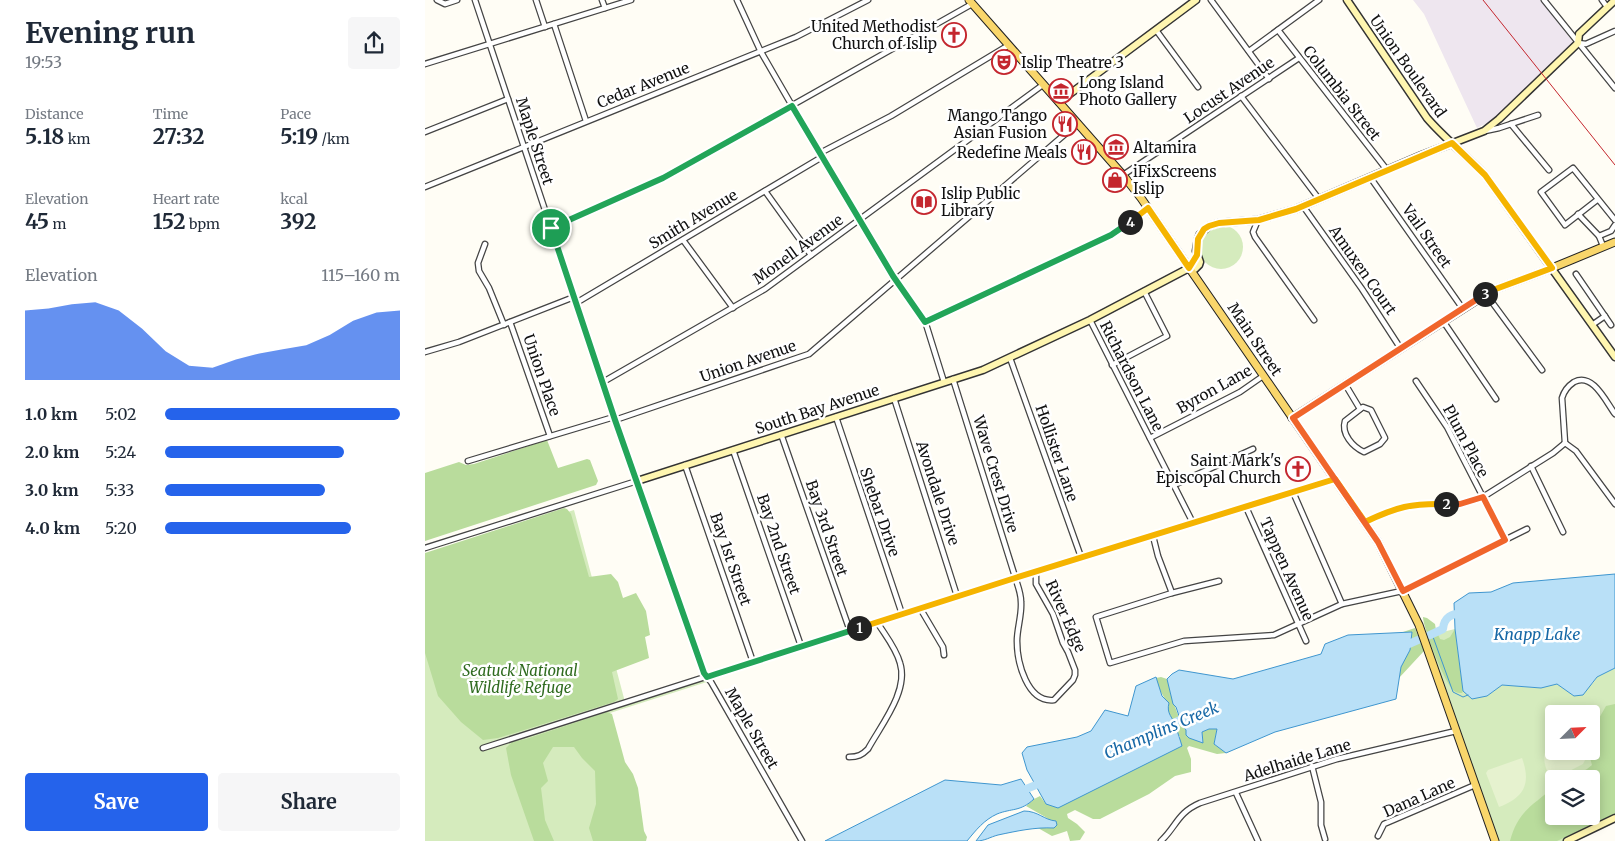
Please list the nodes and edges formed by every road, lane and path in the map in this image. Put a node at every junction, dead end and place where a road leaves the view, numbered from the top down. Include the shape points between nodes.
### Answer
1 (437, 0) edge
2 (457, 0) edge
3 (475, 0) edge
4 (536, 0) edge
5 (602, 0) edge
6 (631, 0) edge
7 (737, 0) edge
8 (868, 0) edge
9 (1196, 0) edge
10 (1211, 0) edge
11 (1319, 0) edge
12 (1347, 0) edge
13 (1544, 0) edge
14 (1602, 0) edge
15 (1615, 0) edge
16 (971, 2) edge
17 (1607, 7) junction
18 (605, 8) junction
19 (554, 24) junction
20 (545, 27) junction
21 (1156, 30) junction
22 (1278, 30) junction
23 (1615, 31) edge
24 (1578, 43) junction
25 (490, 44) junction
26 (1009, 45) junction
27 (1249, 51) junction
28 (761, 52) junction
29 (1299, 58) junction
30 (425, 64) edge
31 (1269, 79) junction
32 (1044, 84) junction
33 (1614, 85) edge
34 (1198, 87) dead end
35 (1241, 96) junction
36 (508, 99) junction
37 (1059, 102) junction
38 (792, 106) junction
39 (1538, 114) dead end
40 (1499, 119) junction
41 (586, 121) junction
42 (1078, 123) junction
43 (1511, 124) junction
44 (1504, 127) junction
45 (1484, 131) junction
46 (425, 132) edge
47 (1452, 143) junction
48 (524, 146) junction
49 (821, 155) junction
50 (1387, 170) junction
51 (1549, 170) dead end
52 (1123, 175) junction
53 (1370, 177) junction
54 (425, 186) edge
55 (765, 191) junction
56 (1319, 199) junction
57 (1597, 200) junction
58 (1303, 206) junction
59 (1148, 208) junction
60 (1578, 214) junction
61 (1259, 220) junction
62 (1615, 220) edge
63 (859, 221) junction
64 (1615, 224) edge
65 (551, 228) junction
66 (1606, 233) junction
67 (1599, 236) junction
68 (683, 240) junction
69 (485, 244) dead end
70 (1609, 244) edge
71 (811, 255) junction
72 (1190, 268) junction
73 (1552, 268) junction
74 (1576, 274) dead end
75 (895, 280) junction
76 (1144, 291) junction
77 (1486, 294) junction
78 (574, 297) junction
79 (576, 303) junction
80 (733, 308) junction
81 (1463, 309) junction
82 (1605, 316) junction
83 (1090, 320) junction
84 (1314, 320) dead end
85 (511, 322) junction
86 (925, 322) junction
87 (1443, 322) junction
88 (504, 324) junction
89 (1592, 325) junction
90 (1611, 325) dead end
91 (1401, 349) junction
92 (425, 352) edge
93 (1010, 358) junction
94 (1615, 358) edge
95 (1112, 365) junction
96 (1542, 370) dead end
97 (1263, 376) junction
98 (953, 379) junction
99 (1416, 381) dead end
100 (603, 382) junction
101 (944, 382) junction
102 (1345, 384) junction
103 (894, 398) junction
104 (1496, 399) dead end
105 (1360, 409) junction
106 (1615, 414) edge
107 (836, 417) junction
108 (615, 418) junction
109 (1293, 418) junction
110 (781, 434) junction
111 (550, 436) junction
112 (1150, 438) junction
113 (1565, 443) junction
114 (1253, 449) dead end
115 (733, 450) junction
116 (468, 461) dead end
117 (685, 465) junction
118 (1531, 466) junction
119 (1335, 479) junction
120 (637, 481) junction
121 (1174, 485) junction
122 (1293, 492) junction
123 (1483, 497) junction
124 (1615, 504) edge
125 (1247, 507) junction
126 (1365, 522) junction
127 (1193, 523) junction
128 (1527, 529) dead end
129 (1563, 532) dead end
130 (1153, 536) junction
131 (1505, 540) junction
132 (425, 548) edge
133 (1081, 557) junction
134 (1036, 571) junction
135 (1015, 578) junction
136 (1219, 581) dead end
137 (1403, 591) junction
138 (1172, 593) junction
139 (957, 596) junction
140 (1342, 604) junction
141 (920, 608) junction
142 (902, 614) junction
143 (877, 622) junction
144 (1297, 624) junction
145 (850, 631) junction
146 (1306, 642) dead end
147 (801, 646) junction
148 (944, 655) dead end
149 (753, 662) junction
150 (707, 677) junction
151 (1456, 731) junction
152 (483, 748) dead end
153 (849, 757) dead end
154 (1312, 766) junction
155 (1475, 785) junction
156 (1236, 792) junction
157 (1615, 818) edge
158 (1378, 836) dead end
159 (1325, 839) dead end
160 (802, 841) edge
161 (1161, 841) edge
162 (1258, 841) edge
163 (1495, 841) edge
164 (1567, 841) edge

1 - 2 street via 445,4
3 - 25 street, Maple Street
4 - 20 street
5 - 18 street
6 - 18 street
7 - 28 street
8 - 28 street, Cedar Avenue
9 - 21 street
10 - 27 street
11 - 22 street
12 - 47 street, Union Boulevard via 1427,118
13 - 24 street
14 - 17 street
15 - 17 street
16 - 26 main road, Main Street
16 - 38 street
17 - 24 street via 1579,34
18 - 19 street
19 - 20 street
19 - 41 street
20 - 25 street
21 - 34 street
21 - 37 street
22 - 27 street
22 - 29 street, Columbia Street
23 - 24 street via 1586,44
24 - 33 street
24 - 40 street
25 - 30 street
25 - 36 street, Maple Street
26 - 32 main road, Main Street
26 - 49 street, Smith Avenue
27 - 31 street
28 - 38 street
28 - 41 street, Cedar Avenue
29 - 31 street, Locust Avenue
29 - 50 street, Columbia Street
31 - 35 street, Locust Avenue
32 - 37 main road, Main Street
32 - 63 street, Monell Avenue
35 - 52 street, Locust Avenue
35 - 56 street
36 - 46 street
36 - 48 street, Maple Street
37 - 42 main road, Main Street
38 - 49 street
38 - 65 street via 663,178
39 - 43 street
40 - 44 street
40 - 45 street
41 - 48 street, Cedar Avenue
42 - 52 main road, Main Street
42 - 75 street, Union Avenue
43 - 44 street
43 - 51 street
44 - 45 street
45 - 47 street
47 - 50 street
47 - 73 street, Union Boulevard via 1485,175
48 - 54 street, Cedar Avenue
48 - 65 street, Maple Street
49 - 55 street, Smith Avenue
49 - 63 street
50 - 53 street
52 - 59 main road, Main Street
53 - 56 street
53 - 81 street, Vail Street
55 - 68 street, Smith Avenue
55 - 71 street
56 - 58 street
57 - 60 street
57 - 60 street via 1573,168 1541,192 1565,225
57 - 62 street
58 - 61 street
58 - 91 street, Amuxen Court
59 - 72 main road, Main Street
59 - 86 street via 1111,235
60 - 67 street
61 - 72 street via 1219,223 1204,229
61 - 84 street via 1253,232 1255,237
63 - 71 street, Monell Avenue
63 - 75 street
64 - 66 street
65 - 78 street, Maple Street
66 - 67 street
66 - 70 street
67 - 70 street
68 - 79 street, Smith Avenue
68 - 80 street
69 - 88 street via 478,263 479,271
70 - 73 main road
71 - 80 street, Monell Avenue
72 - 76 street, South Bay Avenue
72 - 97 main road, Main Street
73 - 77 main road
73 - 89 street, Union Boulevard
74 - 82 street
75 - 86 street
75 - 108 street, Union Avenue via 809,354
76 - 83 street, South Bay Avenue
76 - 95 street via 1167,336
77 - 81 main road
77 - 96 street
78 - 79 street, Maple Street
78 - 85 street
79 - 100 street, Maple Street
80 - 100 street, Monell Avenue
81 - 87 main road
82 - 89 street
82 - 90 street
83 - 93 street, South Bay Avenue
83 - 95 street, Richardson Lane
85 - 88 street
85 - 111 street, Union Place
86 - 101 street
87 - 91 main road
87 - 104 street
88 - 92 street
89 - 94 street, Union Boulevard
91 - 102 main road
93 - 98 street, South Bay Avenue
93 - 133 street, Hollister Lane
95 - 112 street, Richardson Lane
97 - 109 main road, Main Street
97 - 112 street, Byron Lane via 1240,392
98 - 101 street, South Bay Avenue
98 - 135 street, Wave Crest Drive
99 - 123 street, Plum Place via 1447,427
100 - 108 street, Maple Street
101 - 103 street, South Bay Avenue
102 - 105 street
102 - 109 main road
103 - 107 street, South Bay Avenue
103 - 139 street, Avondale Drive
105 - 105 street via 1371,410 1385,434 1384,441 1368,451 1353,446 1344,428 1345,421
106 - 113 street via 1592,383 1581,380 1572,383 1562,398
107 - 110 street, South Bay Avenue
107 - 142 street, Shebar Drive
108 - 111 street, Union Avenue
108 - 120 street, Maple Street
109 - 119 main road, Main Street
110 - 115 street, South Bay Avenue
110 - 145 street, Bay 3rd Street
111 - 116 street, Union Avenue
112 - 121 street, Richardson Lane
113 - 118 street
113 - 124 street via 1576,451
114 - 121 street
115 - 117 street, South Bay Avenue
115 - 147 street, Bay 2nd Street
117 - 120 street, South Bay Avenue
117 - 149 street, Bay 1st Street
118 - 123 street
118 - 129 street
119 - 122 street
119 - 126 main road, Main Street
120 - 132 street, South Bay Avenue
120 - 150 street, Maple Street
121 - 127 street, Richardson Lane
122 - 125 street
122 - 140 street
123 - 126 street via 1460,504 1406,506
123 - 131 street, Plum Place
125 - 127 street
125 - 144 street, Tappen Avenue
126 - 137 main road, Main Street
127 - 130 street
128 - 131 street
130 - 133 street
130 - 138 street
131 - 137 street
133 - 134 street
134 - 135 street
134 - 135 street, River Edge via 1036,584 1053,614 1075,670 1073,680 1053,700 1041,699 1033,692 1019,660 1017,641 1021,602
135 - 139 street
136 - 138 street
137 - 140 street
137 - 151 main road, Main Street via 1419,625
138 - 144 street via 1096,618 1110,663 1184,641 1274,635
139 - 141 street
140 - 144 street
141 - 142 street
141 - 148 street
142 - 143 street
143 - 145 street
143 - 153 street via 901,664 901,688 868,749 857,757
144 - 146 street, Tappen Avenue
145 - 147 street
147 - 149 street
149 - 150 street
150 - 152 street
150 - 160 street, Maple Street
151 - 154 street, Adelhaide Lane
151 - 155 main road, Main Street
154 - 156 street, Adelhaide Lane
154 - 159 street via 1321,802
155 - 158 street, Dana Lane via 1384,824
155 - 163 main road, Main Street
156 - 161 street, Adelhaide Lane via 1192,807
156 - 162 street
157 - 164 street

